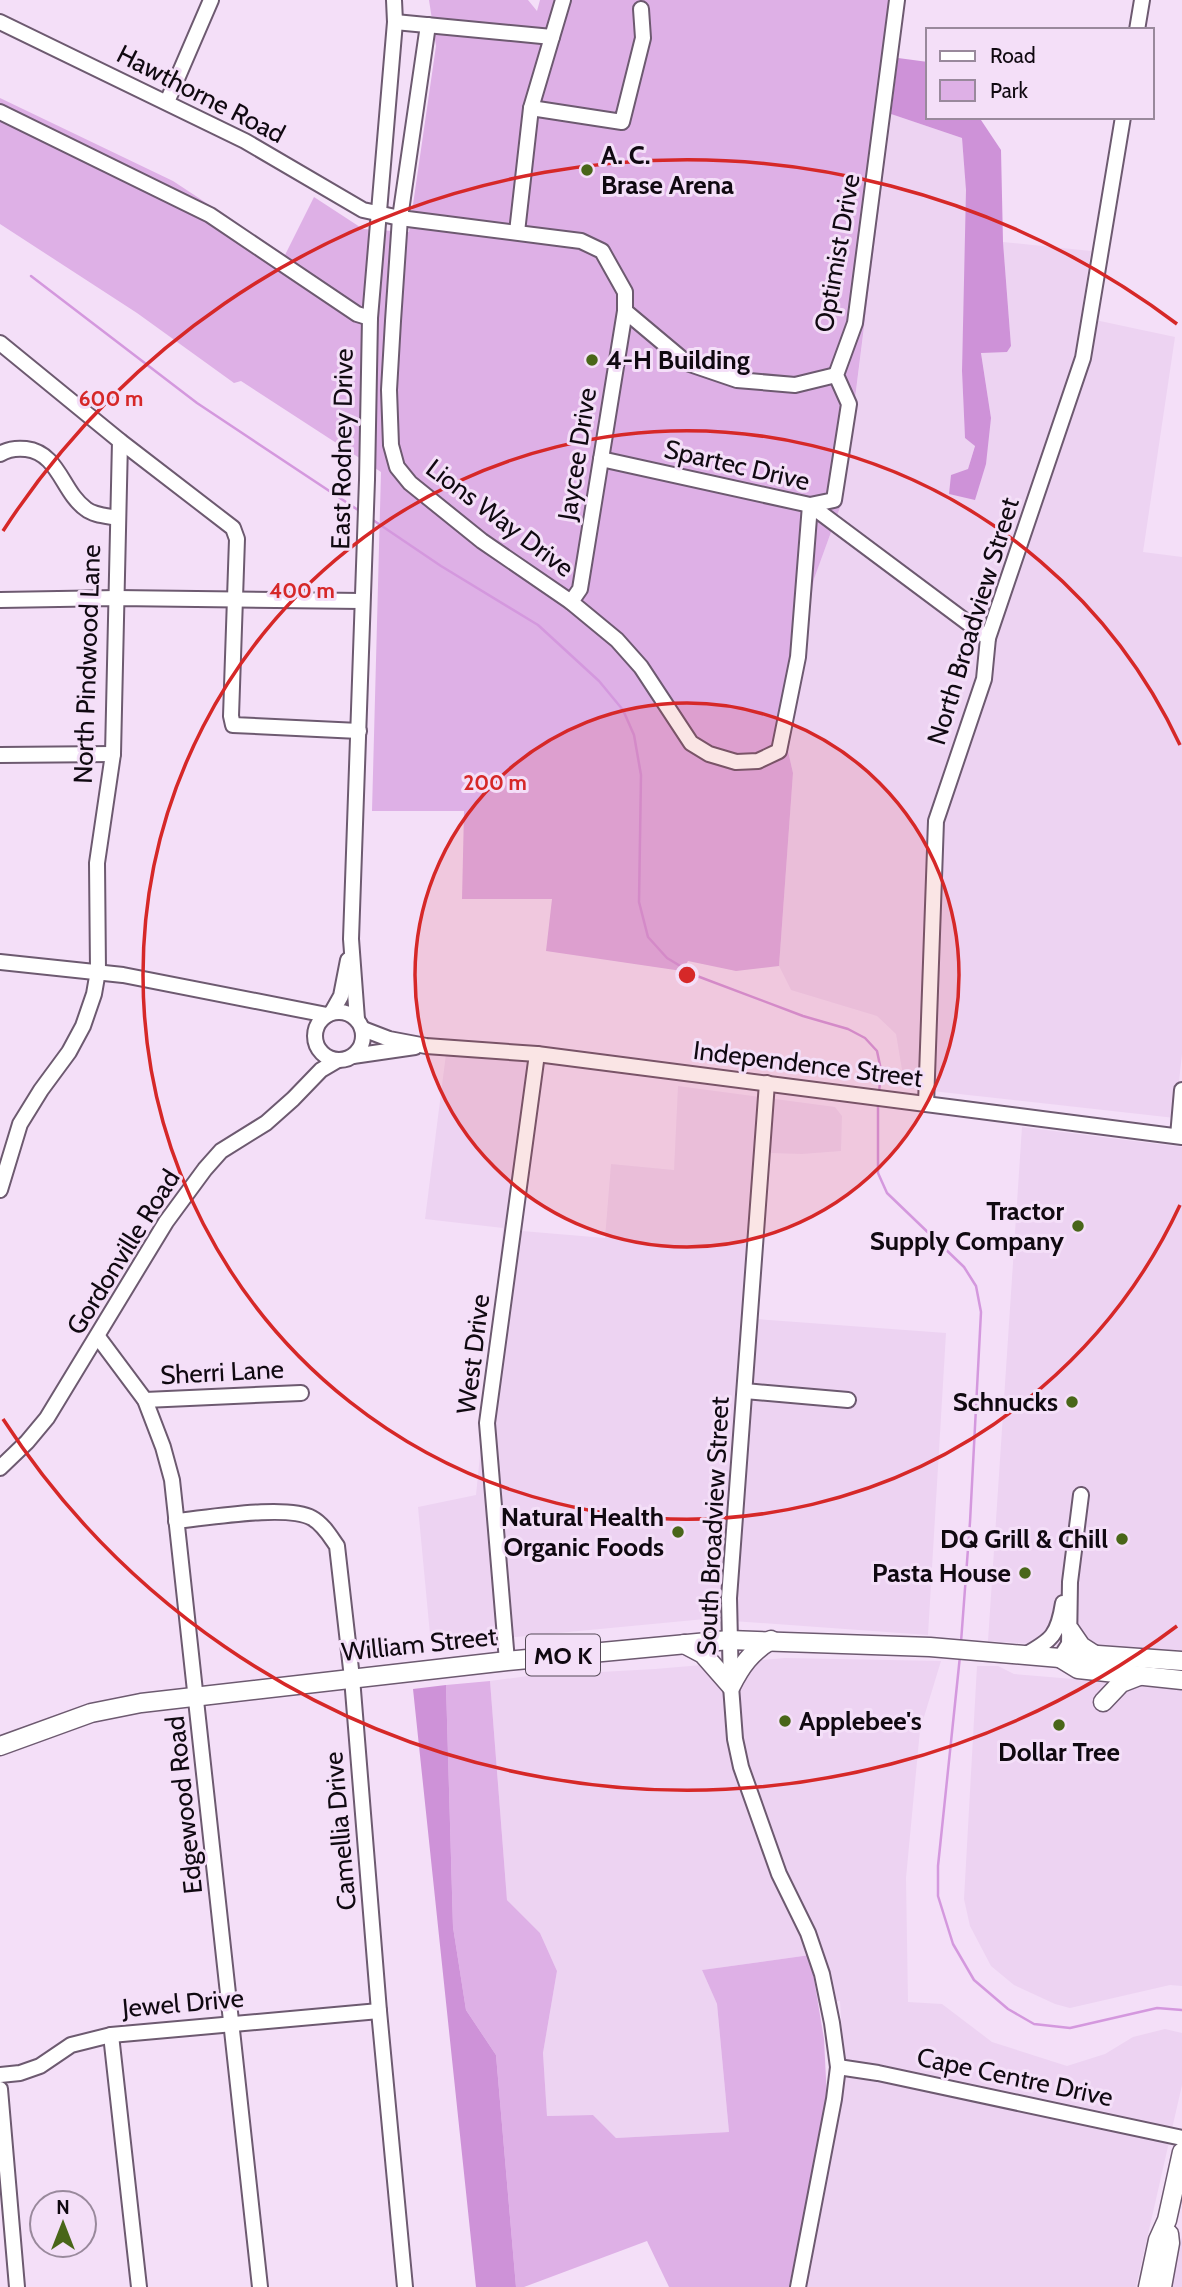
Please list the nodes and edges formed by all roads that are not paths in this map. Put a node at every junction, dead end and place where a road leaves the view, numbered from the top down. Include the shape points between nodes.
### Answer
1 (211, 0) edge
2 (394, 0) edge
3 (563, 0) edge
4 (897, 0) edge
5 (1142, 0) edge
6 (640, 9) dead end
7 (0, 22) edge
8 (395, 22) junction
9 (428, 25) junction
10 (1137, 28) edge
11 (552, 37) junction
12 (167, 102) junction
13 (531, 108) junction
14 (0, 111) edge
15 (1123, 119) edge
16 (377, 214) junction
17 (400, 218) junction
18 (517, 232) junction
19 (625, 311) junction
20 (370, 318) junction
21 (0, 343) edge
22 (836, 375) junction
23 (120, 441) junction
24 (0, 454) edge
25 (601, 459) junction
26 (810, 505) junction
27 (117, 518) junction
28 (117, 597) junction
29 (236, 598) junction
30 (0, 600) edge
31 (362, 601) junction
32 (570, 602) junction
33 (988, 638) junction
34 (359, 731) junction
35 (113, 754) junction
36 (0, 755) edge
37 (351, 942) junction
38 (0, 962) edge
39 (98, 971) junction
40 (275, 1006) junction
41 (329, 1014) junction
42 (360, 1024) junction
43 (315, 1037) junction
44 (426, 1046) junction
45 (537, 1054) junction
46 (353, 1056) junction
47 (338, 1060) junction
48 (308, 1083) junction
49 (767, 1083) junction
50 (1182, 1090) edge
51 (926, 1104) junction
52 (1180, 1137) edge
53 (0, 1190) edge
54 (98, 1336) junction
55 (745, 1391) junction
56 (302, 1393) dead end
57 (848, 1400) dead end
58 (145, 1401) junction
59 (0, 1468) edge
60 (1081, 1495) dead end
61 (176, 1521) junction
62 (1070, 1582) junction
63 (1070, 1630) junction
64 (729, 1640) junction
65 (771, 1640) junction
66 (684, 1644) junction
67 (1025, 1655) junction
68 (1095, 1655) junction
69 (1060, 1658) junction
70 (507, 1661) junction
71 (1182, 1661) edge
72 (1078, 1669) junction
73 (1139, 1676) junction
74 (352, 1678) junction
75 (1182, 1680) edge
76 (731, 1686) junction
77 (197, 1695) junction
78 (0, 1746) edge
79 (379, 2011) junction
80 (232, 2022) junction
81 (111, 2035) junction
82 (838, 2067) junction
83 (0, 2075) edge
84 (0, 2089) edge
85 (1182, 2138) edge
86 (1182, 2152) edge
87 (1167, 2220) junction
88 (17, 2287) edge
89 (139, 2287) edge
90 (260, 2287) edge
91 (405, 2287) edge
92 (798, 2287) edge
93 (1148, 2287) edge
94 (1162, 2287) edge

1 - 12 street
2 - 8 street, East Rodney Drive
3 - 11 street
4 - 22 street, Optimist Drive via 855,323
5 - 10 street
6 - 13 street via 643,38 622,122
7 - 12 street, Hawthorne Road
8 - 9 street
8 - 16 street, East Rodney Drive
9 - 11 street
9 - 17 street, Lions Way Drive
11 - 13 street
12 - 16 street, Hawthorne Road
13 - 18 street
14 - 20 street via 210,215 357,314
15 - 33 street, North Broadview Street via 1083,358
16 - 17 street, Jaycee Drive
16 - 20 street, East Rodney Drive
17 - 18 street, Jaycee Drive
17 - 32 street, Lions Way Drive via 389,390 391,445 397,467 410,483 482,541
18 - 19 street, Jaycee Drive via 581,241 602,251 625,292
19 - 22 street via 687,363 737,380 795,385
19 - 25 street, Jaycee Drive
20 - 31 street, East Rodney Drive
21 - 23 street
22 - 26 street via 849,404 834,500
23 - 27 street, North Pindwood Lane
23 - 29 street via 233,527 237,538
24 - 27 street via 18,448 47,457 87,510
25 - 26 street, Spartec Drive
25 - 32 street, Jaycee Drive via 580,589
26 - 32 street, Lions Way Drive via 797,657 779,751 758,761 736,762 691,743 617,640
26 - 33 street, Spartec Drive
27 - 28 street, North Pindwood Lane
28 - 29 street
28 - 30 street
28 - 35 street, North Pindwood Lane
29 - 31 street
29 - 34 street via 233,725
31 - 34 street, East Rodney Drive
33 - 51 street, North Broadview Street via 984,679 936,821
34 - 37 street, East Rodney Drive
35 - 36 street
35 - 39 street, North Pindwood Lane via 97,863
37 - 41 street, East Rodney Drive via 341,996
37 - 42 street, East Rodney Drive
38 - 39 street
39 - 40 street
39 - 53 street, North Pindwood Lane via 83,1026 20,1124
40 - 41 street
40 - 43 street via 300,1020
41 - 42 street via 343,1012
41 - 43 street via 316,1027
42 - 44 street, Independence Street via 389,1039
42 - 46 street via 363,1041
43 - 47 street via 320,1051
43 - 48 street
44 - 45 street, Independence Street
44 - 46 street, Independence Street
45 - 49 street, Independence Street
45 - 70 street, West Drive via 487,1423
46 - 47 street
47 - 48 street, Gordonville Road
48 - 54 street, Gordonville Road via 266,1123 221,1151 205,1169 166,1223
49 - 51 street, Independence Street
49 - 55 street, South Broadview Street
50 - 52 street
51 - 52 street, Independence Street
54 - 58 street, Edgewood Road
54 - 59 street, Gordonville Road via 47,1418
55 - 57 street
55 - 64 street, South Broadview Street
56 - 58 street, Sherri Lane
58 - 61 street, Edgewood Road via 172,1479
60 - 62 street
61 - 74 street, Camellia Drive via 285,1511 311,1517 326,1530 337,1546
61 - 77 street, Edgewood Road
62 - 63 street
62 - 67 street via 1055,1634
63 - 68 main road via 1081,1646
63 - 69 street via 1069,1644
64 - 65 main road, William Street / MO K
64 - 66 main road, William Street / MO K
64 - 76 street, South Broadview Street
65 - 67 main road, William Street / MO K
65 - 76 main road via 741,1666
66 - 70 main road, William Street / MO K
66 - 76 main road via 703,1654
67 - 69 main road, William Street / MO K
68 - 69 main road, William Street / MO K
68 - 71 main road, William Street / MO K
69 - 72 main road, William Street / MO K
70 - 74 main road, William Street / MO K
72 - 73 main road, William Street / MO K
72 - 73 main road via 1090,1678 1103,1702 1121,1683
73 - 75 main road, William Street / MO K
74 - 77 main road, William Street / MO K
74 - 79 street, Camellia Drive
76 - 82 street, South Broadview Street via 741,1767 779,1874 822,1974
77 - 78 main road, William Street / MO K via 91,1713
77 - 80 street, Edgewood Road
79 - 80 street, Jewel Drive
79 - 91 street, Camellia Drive
80 - 81 street, Jewel Drive
80 - 90 street, Edgewood Road
81 - 83 street, Jewel Drive via 71,2045 40,2066
81 - 89 street
82 - 85 street, Cape Centre Drive
82 - 92 street, South Broadview Street
84 - 88 street
86 - 87 main road
87 - 93 main road
87 - 94 main road via 1170,2243

